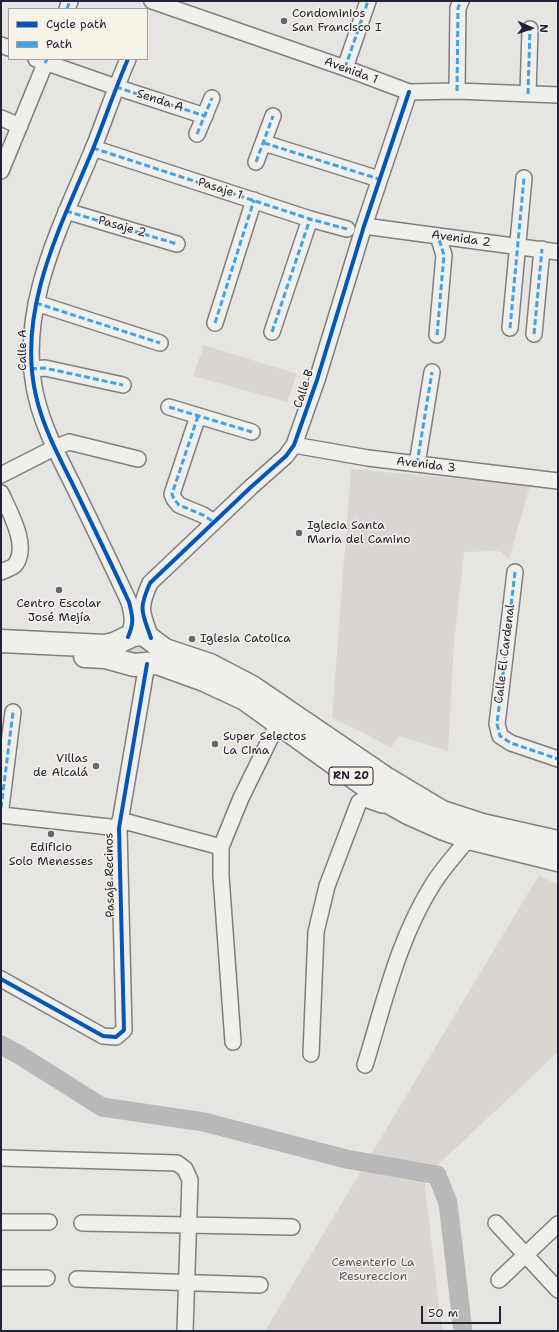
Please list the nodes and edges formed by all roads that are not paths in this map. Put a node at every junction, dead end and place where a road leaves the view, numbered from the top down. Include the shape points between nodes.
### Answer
1 (152, 1) edge
2 (368, 1) edge
3 (461, 1) edge
4 (148, 11) edge
5 (530, 29) dead end
6 (42, 60) edge
7 (128, 60) edge
8 (345, 68) junction
9 (116, 87) junction
10 (457, 91) junction
11 (409, 92) junction
12 (528, 94) junction
13 (558, 95) edge
14 (212, 98) dead end
15 (205, 116) junction
16 (273, 116) dead end
17 (1, 118) edge
18 (20, 126) junction
19 (197, 134) dead end
20 (264, 143) junction
21 (93, 148) junction
22 (256, 162) dead end
23 (1, 171) edge
24 (524, 178) dead end
25 (379, 179) junction
26 (254, 200) junction
27 (66, 211) junction
28 (310, 219) junction
29 (364, 226) junction
30 (347, 229) dead end
31 (438, 236) junction
32 (177, 244) dead end
33 (518, 246) junction
34 (542, 249) junction
35 (558, 252) edge
36 (36, 303) junction
37 (215, 323) dead end
38 (510, 328) dead end
39 (272, 332) dead end
40 (534, 334) dead end
41 (438, 335) dead end
42 (160, 343) dead end
43 (31, 369) junction
44 (432, 372) dead end
45 (123, 385) dead end
46 (169, 407) dead end
47 (198, 416) junction
48 (252, 432) dead end
49 (294, 445) junction
50 (54, 448) junction
51 (138, 459) dead end
52 (417, 464) junction
53 (1, 475) edge
54 (558, 481) edge
55 (1, 493) edge
56 (214, 522) junction
57 (1, 572) edge
58 (515, 572) dead end
59 (150, 583) junction
60 (122, 585) junction
61 (125, 638) junction
62 (151, 638) junction
63 (1, 641) edge
64 (1, 652) edge
65 (125, 662) junction
66 (147, 664) junction
67 (13, 712) dead end
68 (280, 724) junction
69 (558, 759) edge
70 (352, 776) junction
71 (358, 802) junction
72 (392, 804) junction
73 (1, 808) edge
74 (1, 815) edge
75 (120, 824) junction
76 (469, 838) junction
77 (558, 842) edge
78 (221, 847) junction
79 (558, 860) edge
80 (1, 979) edge
81 (233, 1042) dead end
82 (311, 1054) dead end
83 (365, 1065) dead end
84 (1, 1158) edge
85 (1, 1222) edge
86 (49, 1222) dead end
87 (496, 1223) dead end
88 (82, 1224) dead end
89 (558, 1224) edge
90 (189, 1225) junction
91 (292, 1228) dead end
92 (525, 1255) junction
93 (1, 1278) edge
94 (47, 1278) dead end
95 (77, 1279) dead end
96 (498, 1280) dead end
97 (187, 1282) junction
98 (260, 1285) dead end
99 (558, 1290) edge
100 (185, 1331) edge

1 - 4 street
1 - 8 street, Avenida 1
2 - 8 street
3 - 10 street via 458,8
5 - 12 street
6 - 9 street, Senda A
6 - 18 street
7 - 9 street, Calle A
8 - 11 street, Avenida 1
9 - 15 street, Senda A
9 - 21 street, Calle A
10 - 11 street, Avenida 1
10 - 12 street, Avenida 1
11 - 25 street, Calle B
12 - 13 street, Avenida 1
14 - 15 street
15 - 19 street
16 - 20 street
17 - 18 street
18 - 23 street
20 - 22 street
20 - 25 street
21 - 26 street, Pasaje 1
21 - 27 street, Calle A
24 - 33 street
25 - 29 street, Calle B
26 - 28 street, Pasaje 1
26 - 37 street
27 - 32 street, Pasaje 2
27 - 36 street, Calle A
28 - 30 street, Pasaje 1
28 - 39 street
29 - 31 street, Avenida 2
29 - 49 street, Calle B via 317,380
31 - 33 street, Avenida 2
31 - 41 street via 444,255
33 - 34 street, Avenida 2
33 - 38 street
34 - 35 street, Avenida 2
34 - 40 street
36 - 42 street
36 - 43 street, Calle A
43 - 45 street via 45,368
43 - 50 street, Calle A via 36,397
44 - 52 street
46 - 47 street
47 - 48 street
47 - 56 street via 172,494 179,505
49 - 52 street, Avenida 3
49 - 56 street, Calle B via 286,456
50 - 51 street via 69,442
50 - 53 street
50 - 60 street, Calle A
52 - 54 street, Avenida 3
55 - 57 street via 21,546 15,565
56 - 59 street, Calle B
58 - 69 street, Calle El Cardenal via 497,724 500,736 511,743
59 - 60 street via 133,589
59 - 62 street, Calle B via 141,609
60 - 61 street, Calle A via 133,614 132,627
61 - 62 highway via 142,634
61 - 63 highway via 105,646
61 - 65 highway via 120,644 120,654
62 - 66 highway via 154,650
62 - 77 highway, RN 20 via 165,650 210,665 252,687 387,779 442,812 482,825
64 - 65 highway, RN 20 via 105,657
65 - 66 highway, RN 20 via 134,665
66 - 68 highway, RN 20 via 157,663 227,690 245,699
66 - 75 street, Pasaje Recinos
67 - 73 street
68 - 70 highway, RN 20
68 - 78 street via 241,798
70 - 71 street
70 - 72 highway, RN 20
71 - 72 street via 365,799 382,805
71 - 82 street via 327,886 316,932
72 - 76 highway, RN 20
74 - 75 street
75 - 78 street
75 - 80 street, Pasaje Recinos via 124,1030 116,1037 102,1036
76 - 79 highway, RN 20
76 - 83 street via 433,884 414,918 399,954
78 - 81 street
84 - 90 street via 177,1163 185,1169 190,1180
85 - 86 street
87 - 92 street
88 - 90 street
89 - 92 street
90 - 91 street
90 - 97 street
92 - 96 street
92 - 99 street
93 - 94 street
95 - 97 street
97 - 98 street
97 - 100 street

